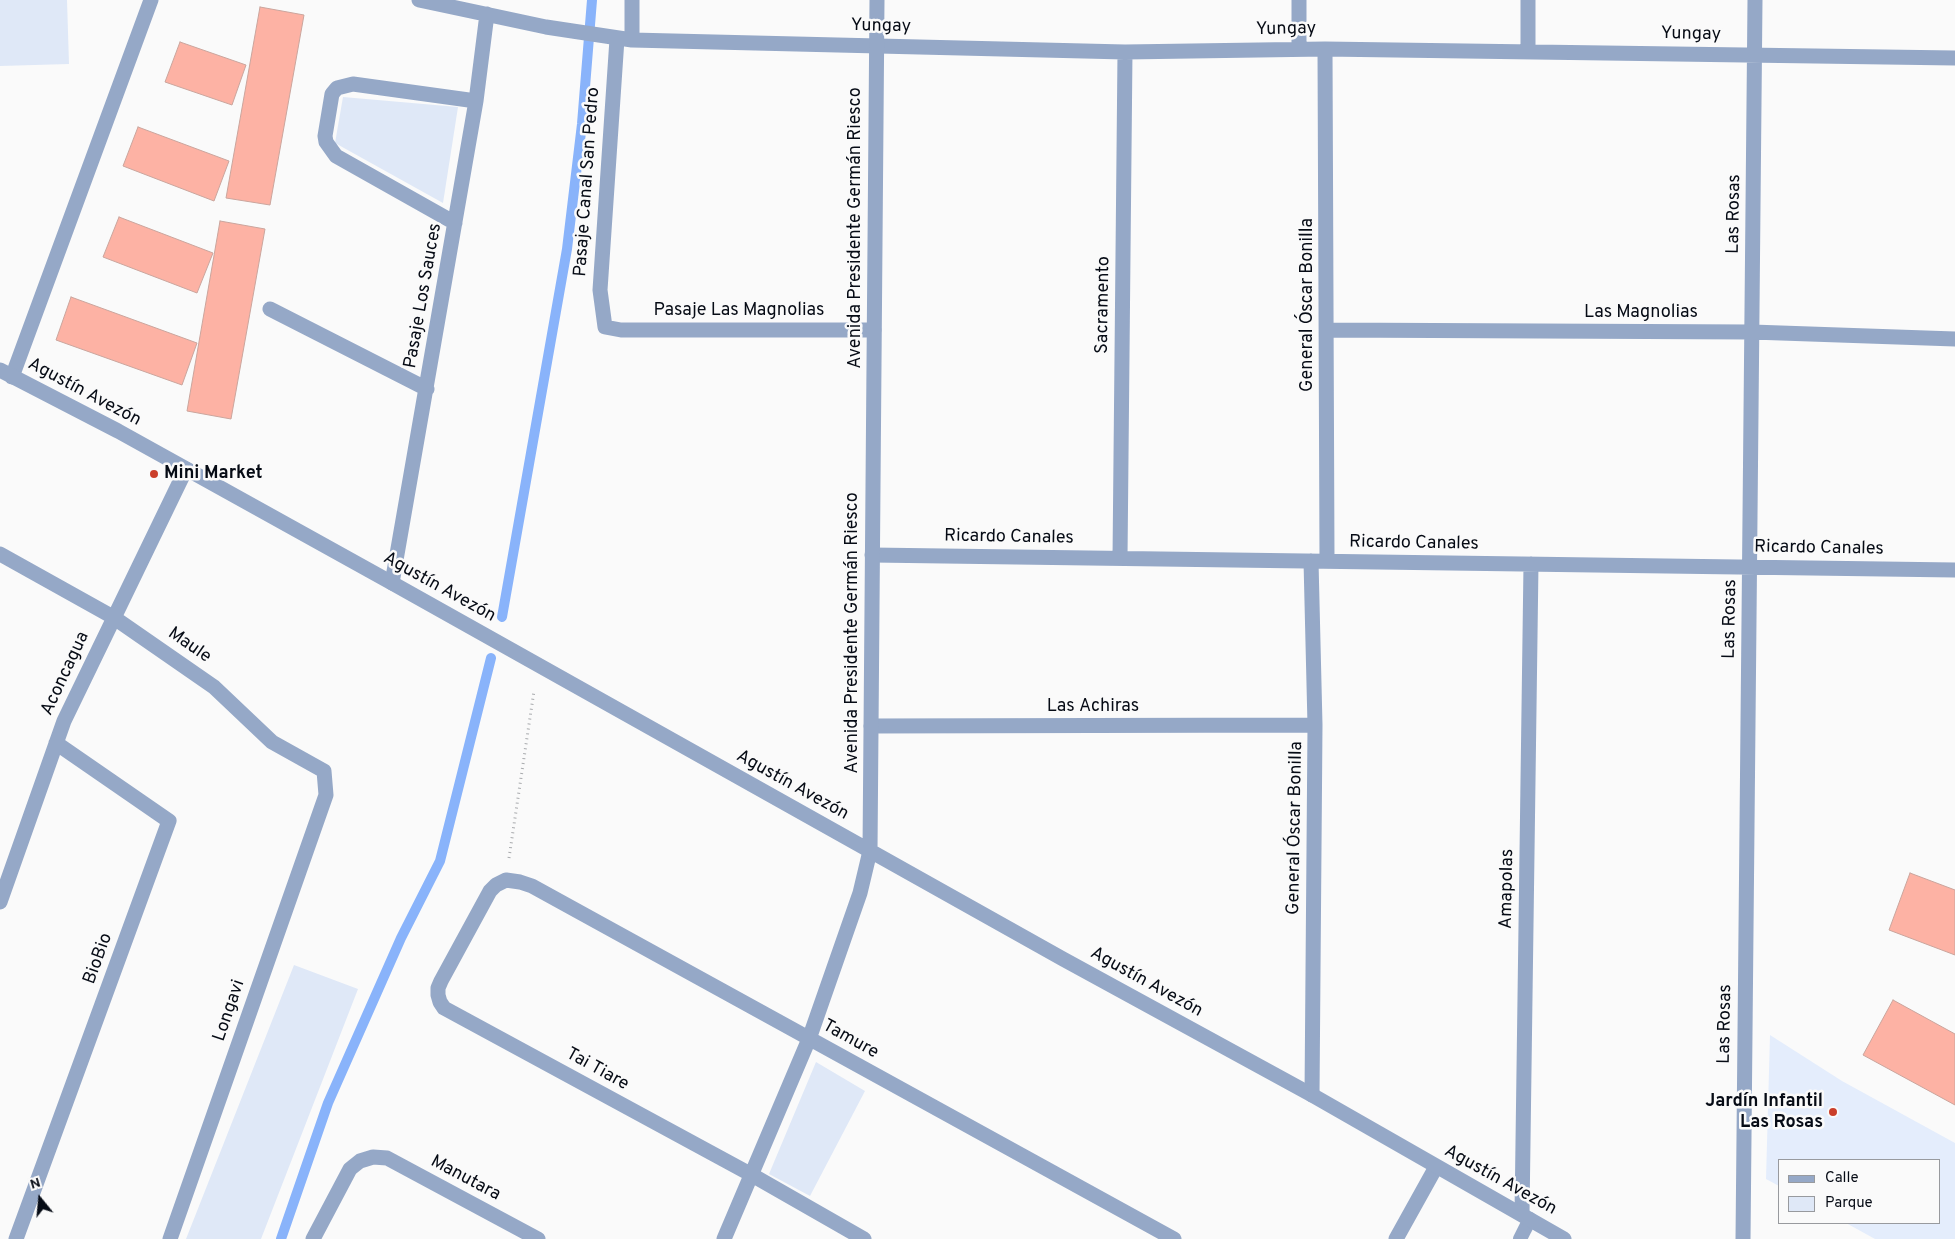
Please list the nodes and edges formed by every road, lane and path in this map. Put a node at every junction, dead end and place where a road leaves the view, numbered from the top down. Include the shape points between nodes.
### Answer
1 (151, 0) edge
2 (419, 0) edge
3 (632, 0) edge
4 (876, 0) edge
5 (1299, 0) edge
6 (1528, 0) edge
7 (1756, 0) edge
8 (487, 14) junction
9 (624, 39) junction
10 (876, 46) junction
11 (1299, 49) junction
12 (1325, 49) junction
13 (1125, 52) junction
14 (1528, 52) junction
15 (1755, 54) junction
16 (1955, 58) edge
17 (476, 100) junction
18 (455, 222) junction
19 (270, 309) dead end
20 (605, 327) joint
21 (874, 330) junction
22 (1327, 330) junction
23 (1752, 332) junction
24 (1955, 339) edge
25 (6, 373) edge
26 (427, 389) junction
27 (186, 469) junction
28 (0, 554) edge
29 (872, 555) junction
30 (1120, 558) junction
31 (1311, 561) junction
32 (1327, 561) junction
33 (1531, 564) junction
34 (1750, 567) junction
35 (1955, 570) edge
36 (392, 583) junction
37 (114, 617) junction
38 (538, 664) junction
39 (1316, 725) junction
40 (871, 726) junction
41 (56, 743) junction
42 (326, 795) joint
43 (870, 851) junction
44 (506, 880) junction
45 (0, 902) edge
46 (809, 1039) junction
47 (1312, 1095) junction
48 (1436, 1167) junction
49 (752, 1175) junction
50 (1526, 1216) junction
51 (16, 1239) edge
52 (170, 1239) edge
53 (313, 1239) edge
54 (538, 1239) edge
55 (724, 1239) edge
56 (864, 1239) edge
57 (1174, 1239) edge
58 (1396, 1239) edge
59 (1520, 1239) edge
60 (1564, 1239) edge
61 (1743, 1239) edge

1 - 25 street
2 - 8 street
3 - 9 street, Pasaje Canal San Pedro
4 - 10 street, Avenida Presidente Germán Riesco
5 - 11 street
6 - 14 street
7 - 15 street, Las Rosas
8 - 9 street, Yungay
8 - 17 street, Pasaje Los Sauces
9 - 10 street, Yungay
9 - 20 street, Pasaje Canal San Pedro via 600,290
10 - 13 street, Yungay
10 - 21 street, Avenida Presidente Germán Riesco
11 - 12 street, Yungay
11 - 13 street, Yungay
12 - 14 street, Yungay
12 - 22 street, General Óscar Bonilla
13 - 30 street, Sacramento
14 - 15 street, Yungay
15 - 16 street, Yungay
15 - 23 street, Las Rosas
17 - 18 street, Pasaje Los Sauces
17 - 18 street via 352,84 336,88 332,94 326,142 336,156
18 - 26 street, Pasaje Los Sauces
19 - 26 street
20 - 21 street, Pasaje Las Magnolias via 621,330
21 - 29 street, Avenida Presidente Germán Riesco
22 - 23 street, Las Magnolias
22 - 32 street, General Óscar Bonilla
23 - 24 street, Las Magnolias
23 - 34 street, Las Rosas
25 - 27 street, Agustín Avezón
26 - 36 street, Pasaje Los Sauces
27 - 36 street, Agustín Avezón
27 - 37 street, Aconcagua
28 - 37 street, Maule
29 - 30 street, Ricardo Canales
29 - 40 street, Avenida Presidente Germán Riesco
30 - 31 street, Ricardo Canales
31 - 32 street, Ricardo Canales
31 - 39 street, General Óscar Bonilla
32 - 33 street, Ricardo Canales
33 - 34 street, Ricardo Canales
33 - 50 street, Amapolas
34 - 35 street, Ricardo Canales
34 - 61 street, Las Rosas
36 - 38 street, Agustín Avezón
37 - 41 street, Aconcagua
37 - 42 street, Maule via 214,687 272,742 324,771
38 - 43 street, Agustín Avezón
38 - 44 path
39 - 40 street, Las Achiras
39 - 47 street, General Óscar Bonilla
40 - 43 street, Avenida Presidente Germán Riesco
41 - 45 street, Aconcagua
41 - 51 street, BioBio via 169,821
42 - 52 street, Longavi
43 - 46 street, Avenida Presidente Germán Riesco via 860,893
43 - 47 street, Agustín Avezón
44 - 46 street, Tamure via 532,886
44 - 49 street, Tai Tiare via 490,891 441,981 438,995 444,1008
46 - 49 street, Avenida Presidente Germán Riesco
46 - 57 street, Tamure
47 - 48 street, Agustín Avezón
48 - 50 street, Agustín Avezón
48 - 58 street
49 - 55 street, Avenida Presidente Germán Riesco
49 - 56 street, Tai Tiare
50 - 59 lane
50 - 60 street, Agustín Avezón
53 - 54 street, Manutara via 350,1169 372,1157 387,1158

